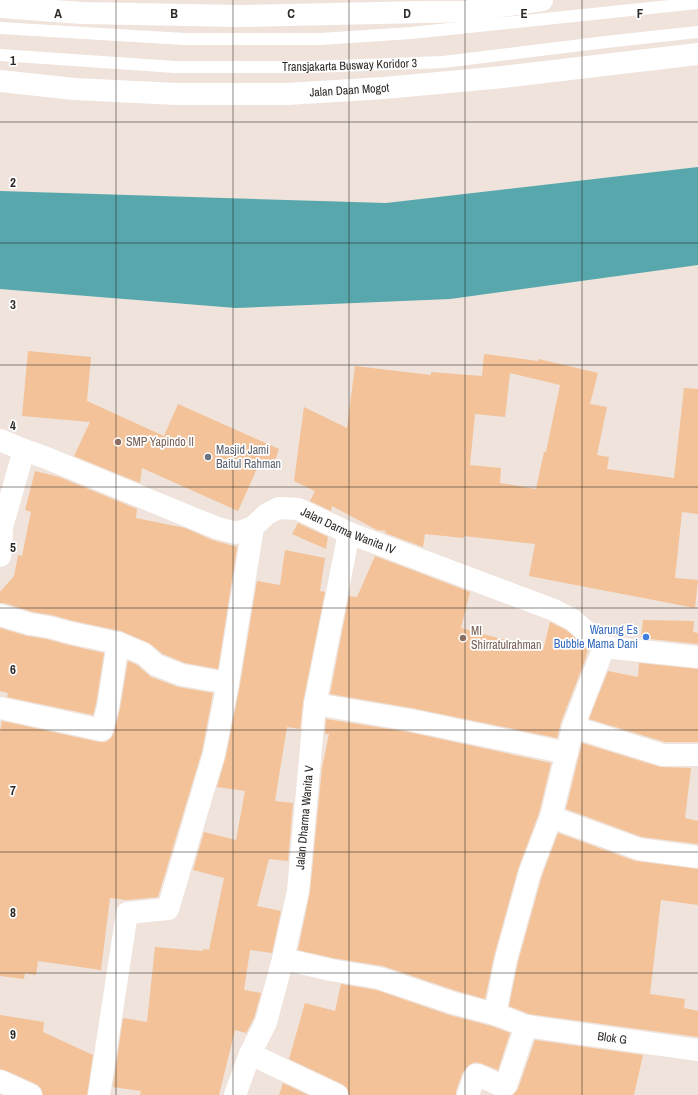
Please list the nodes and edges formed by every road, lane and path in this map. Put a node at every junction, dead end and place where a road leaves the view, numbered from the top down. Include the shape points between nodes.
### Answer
1 (542, 0) edge
2 (698, 3) edge
3 (467, 5) edge
4 (0, 7) edge
5 (83, 7) edge
6 (0, 28) edge
7 (698, 32) edge
8 (698, 54) edge
9 (0, 55) edge
10 (0, 82) edge
11 (0, 440) edge
12 (24, 450) junction
13 (253, 527) junction
14 (349, 533) junction
15 (0, 556) edge
16 (0, 615) edge
17 (118, 643) junction
18 (604, 647) junction
19 (698, 657) edge
20 (228, 683) junction
21 (315, 704) junction
22 (0, 708) edge
23 (573, 727) junction
24 (567, 753) junction
25 (698, 755) edge
26 (551, 817) junction
27 (698, 858) edge
28 (283, 959) junction
29 (495, 1014) junction
30 (526, 1026) junction
31 (698, 1050) edge
32 (250, 1054) junction
33 (0, 1081) edge
34 (31, 1095) edge
35 (99, 1095) edge
36 (235, 1095) edge
37 (337, 1095) edge
38 (468, 1095) edge

1 - 3 main road
2 - 6 lane via 411,33 320,39 185,39
3 - 5 main road via 239,16
4 - 5 main road
7 - 9 lane, Transjakarta Busway Koridor 3 via 443,62 312,67 175,67
8 - 10 main road, Jalan Daan Mogot via 495,78 287,94 176,94
11 - 12 main road, Jalan Darma Wanita IV
12 - 13 main road, Jalan Darma Wanita IV via 217,528 236,533
12 - 15 main road via 2,528
13 - 14 main road, Jalan Darma Wanita IV via 267,514 279,508 298,509
13 - 20 main road
14 - 18 main road, Jalan Darma Wanita IV via 554,610 573,620
14 - 21 main road, Jalan Dharma Wanita V
16 - 17 main road
17 - 20 main road via 144,654 156,665 182,675
17 - 22 main road via 102,730
18 - 19 main road
18 - 23 main road
20 - 35 main road via 214,754 168,909 127,913
21 - 24 main road via 410,720
21 - 28 main road, Jalan Dharma Wanita V via 298,890
23 - 24 main road
23 - 25 main road via 663,755
24 - 26 main road
26 - 27 main road via 639,849
26 - 29 main road via 530,872 506,959
28 - 29 main road, Blok G via 379,978
28 - 32 main road, Jalan Dharma Wanita V via 266,1022
29 - 30 main road, Blok G
30 - 31 main road, Blok G
30 - 38 main road via 506,1085 502,1086 476,1075
32 - 36 main road, Jalan Dharma Wanita V
32 - 37 main road
33 - 34 main road

